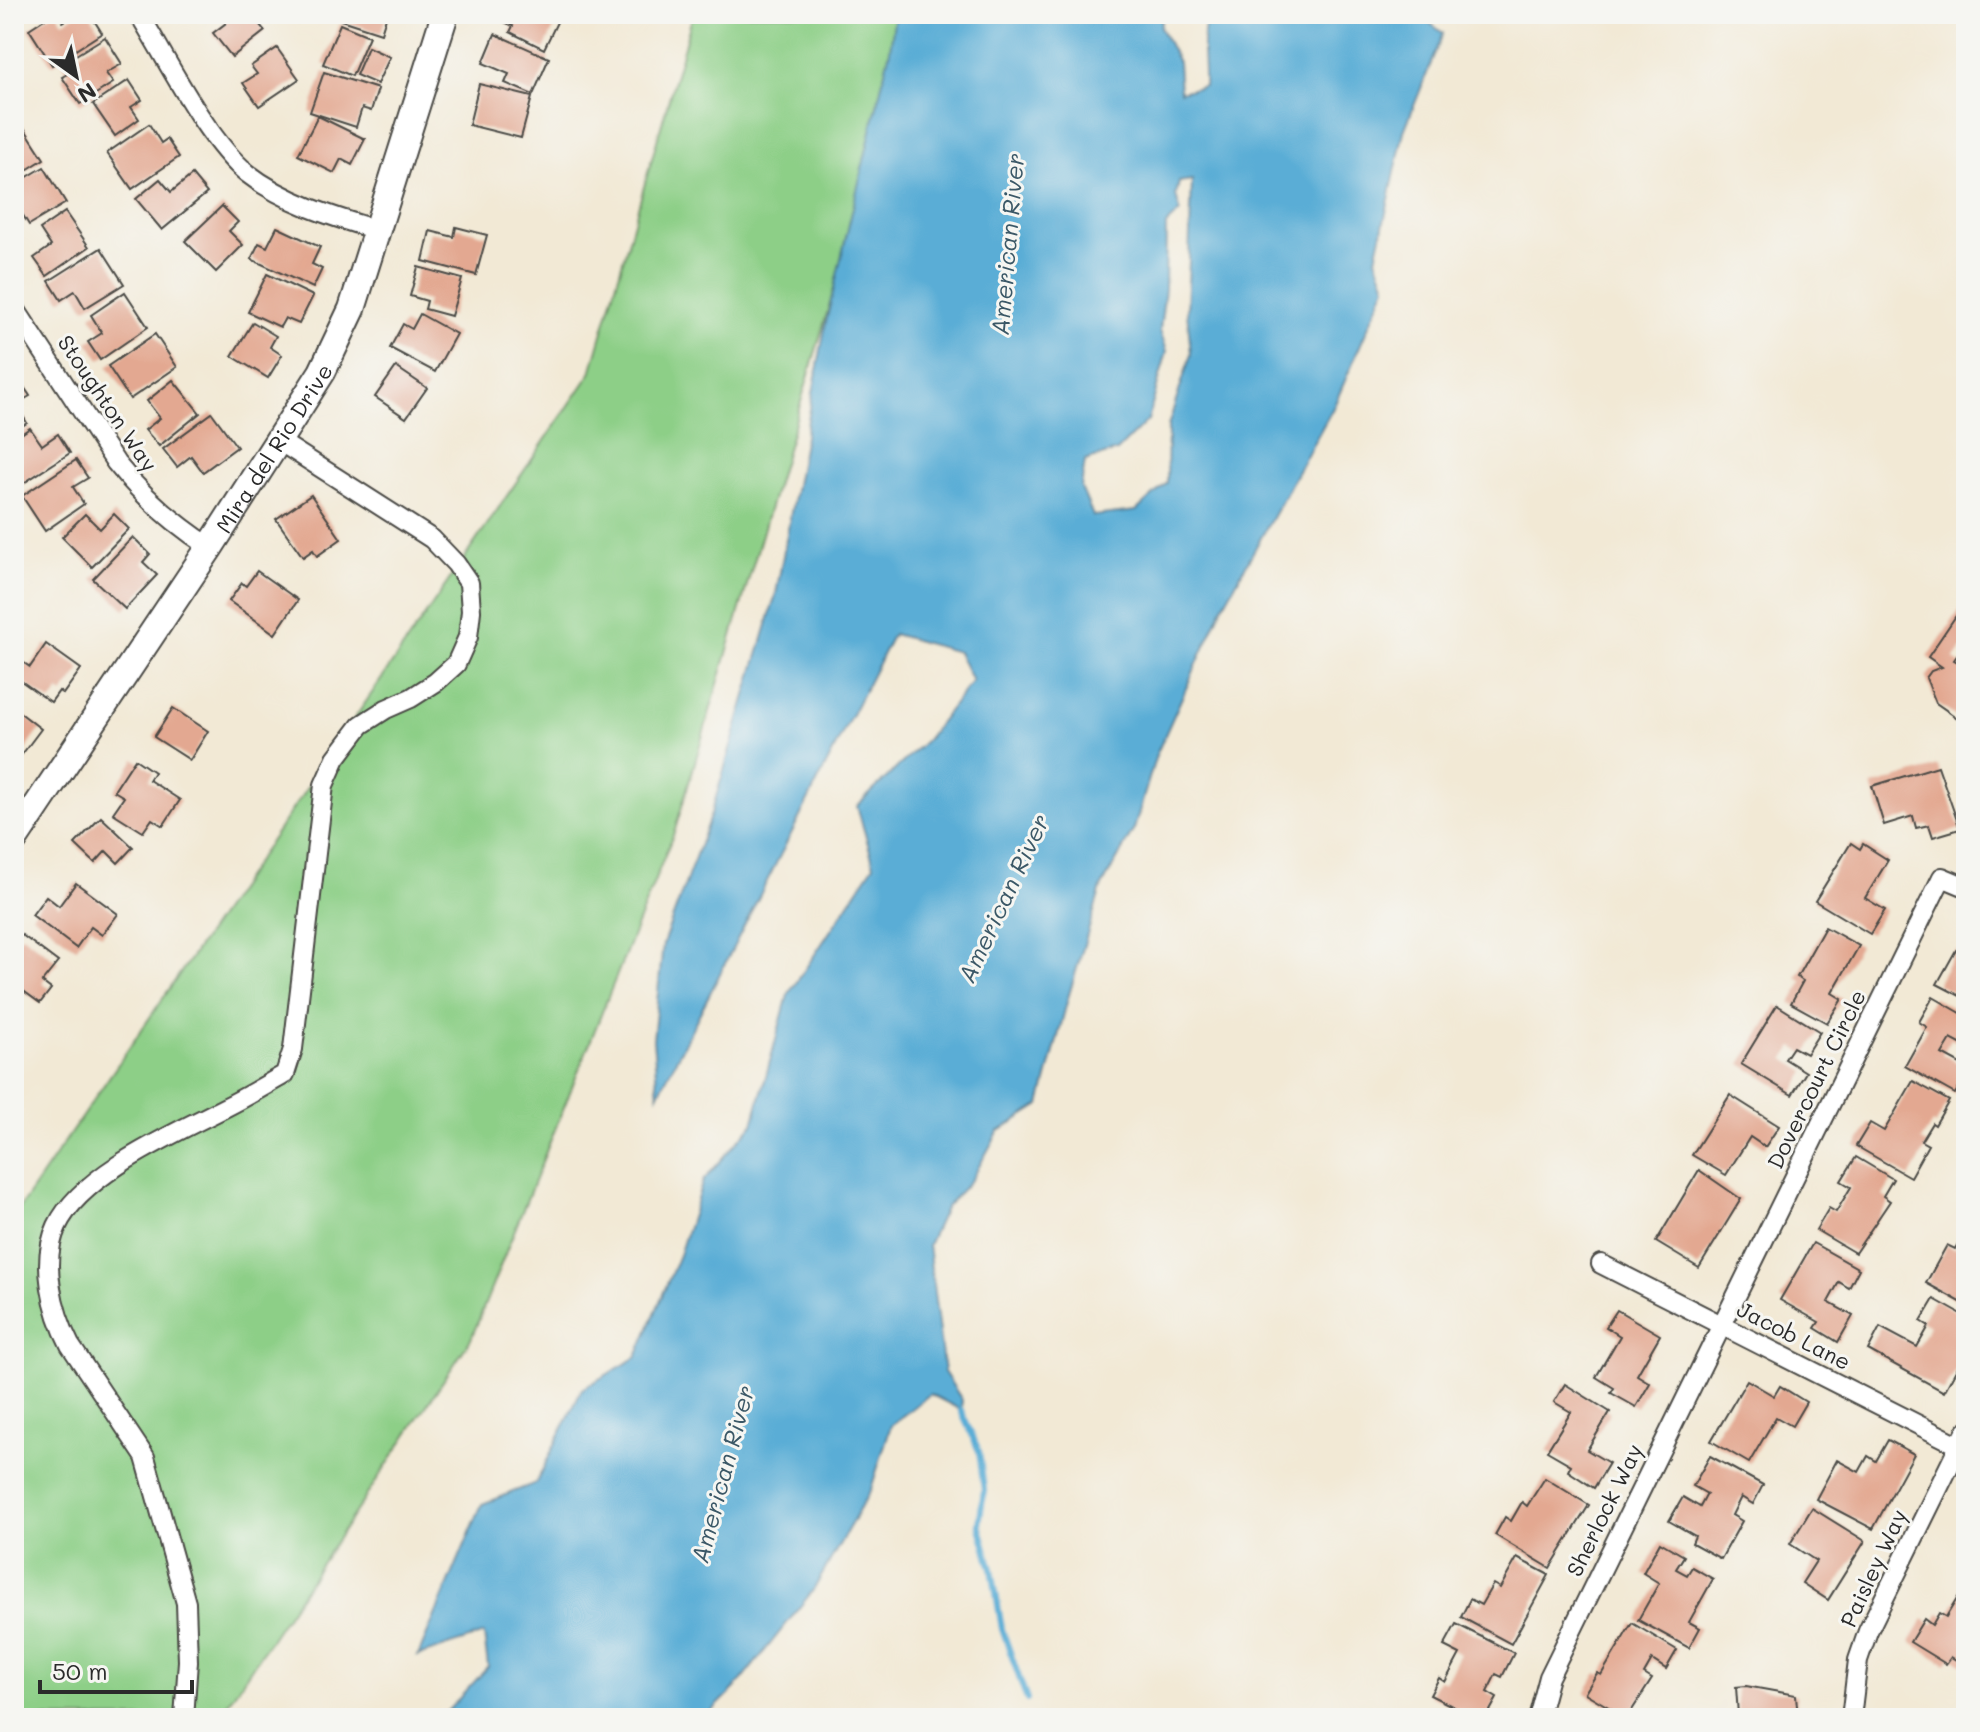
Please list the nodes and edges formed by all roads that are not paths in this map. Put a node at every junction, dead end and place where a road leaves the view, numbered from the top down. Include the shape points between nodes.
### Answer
1 (139, 14) edge
2 (445, 14) edge
3 (377, 230) junction
4 (14, 307) edge
5 (279, 441) junction
6 (210, 547) junction
7 (14, 840) edge
8 (1966, 887) edge
9 (1601, 1264) dead end
10 (1721, 1325) junction
11 (1964, 1442) edge
12 (184, 1718) edge
13 (1538, 1718) edge
14 (1851, 1718) edge

1 - 3 street via 227,154 248,173 303,205
2 - 3 street, Mira del Rio Drive
3 - 5 street, Mira del Rio Drive via 341,335
4 - 6 street, Stoughton Way via 133,484 170,520
5 - 6 street, Mira del Rio Drive
5 - 12 street via 432,539 469,583 471,611 468,637 456,664 436,682 361,725 324,785 293,1049 285,1074 101,1177 58,1224 50,1245 49,1272 60,1327 145,1457 186,1603
6 - 7 street, Mira del Rio Drive
8 - 10 street, Dovercourt Circle via 1942,877
9 - 10 street, Jacob Lane
10 - 11 street, Jacob Lane
10 - 13 street, Sherlock Way via 1549,1677
11 - 14 street, Paisley Way via 1868,1631 1858,1660

